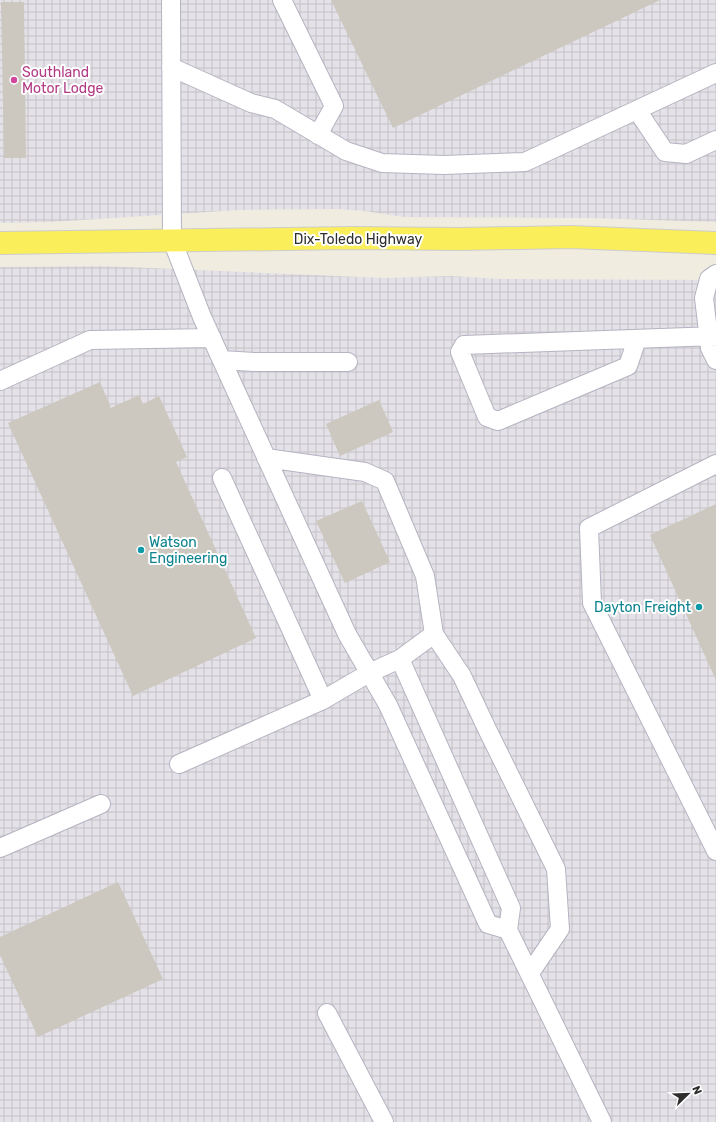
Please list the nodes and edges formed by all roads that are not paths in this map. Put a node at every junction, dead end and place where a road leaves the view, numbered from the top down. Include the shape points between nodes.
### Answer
1 (171, 0) edge
2 (282, 0) edge
3 (171, 67) junction
4 (716, 73) edge
5 (637, 110) junction
6 (318, 135) junction
7 (716, 140) edge
8 (172, 240) junction
9 (0, 242) edge
10 (716, 243) edge
11 (716, 274) edge
12 (712, 336) edge
13 (212, 338) junction
14 (637, 339) junction
15 (222, 360) junction
16 (716, 360) edge
17 (348, 362) dead end
18 (0, 381) edge
19 (266, 458) junction
20 (716, 464) edge
21 (222, 478) dead end
22 (434, 634) junction
23 (400, 659) junction
24 (370, 673) junction
25 (323, 700) junction
26 (179, 764) dead end
27 (102, 804) dead end
28 (0, 848) edge
29 (716, 851) edge
30 (508, 930) junction
31 (530, 974) junction
32 (327, 1013) dead end
33 (384, 1122) edge
34 (602, 1122) edge

1 - 3 lane
2 - 6 lane via 334,106
3 - 6 lane via 250,103 274,110
3 - 8 lane
4 - 5 lane
5 - 6 lane via 525,162 444,165 382,162 346,151
5 - 7 lane via 665,152 686,154
8 - 9 main road, Dix-Toledo Highway
8 - 10 main road, Dix-Toledo Highway via 571,237
8 - 13 lane
11 - 12 lane via 709,278 704,298
12 - 14 lane
12 - 16 lane via 710,348
13 - 15 lane
13 - 18 lane via 90,340
14 - 14 lane via 464,345 460,352 487,417 498,421 628,366
15 - 17 lane
15 - 19 lane
19 - 22 lane via 366,472 385,480 425,576
19 - 24 lane via 347,634
20 - 29 lane via 589,528 592,603
21 - 25 lane
22 - 23 lane
22 - 31 lane via 462,676 556,869 560,929
23 - 24 lane
23 - 30 lane via 511,908
24 - 25 lane
24 - 30 lane via 388,705 488,924
25 - 26 lane
27 - 28 lane
30 - 31 lane
31 - 34 lane
32 - 33 lane

